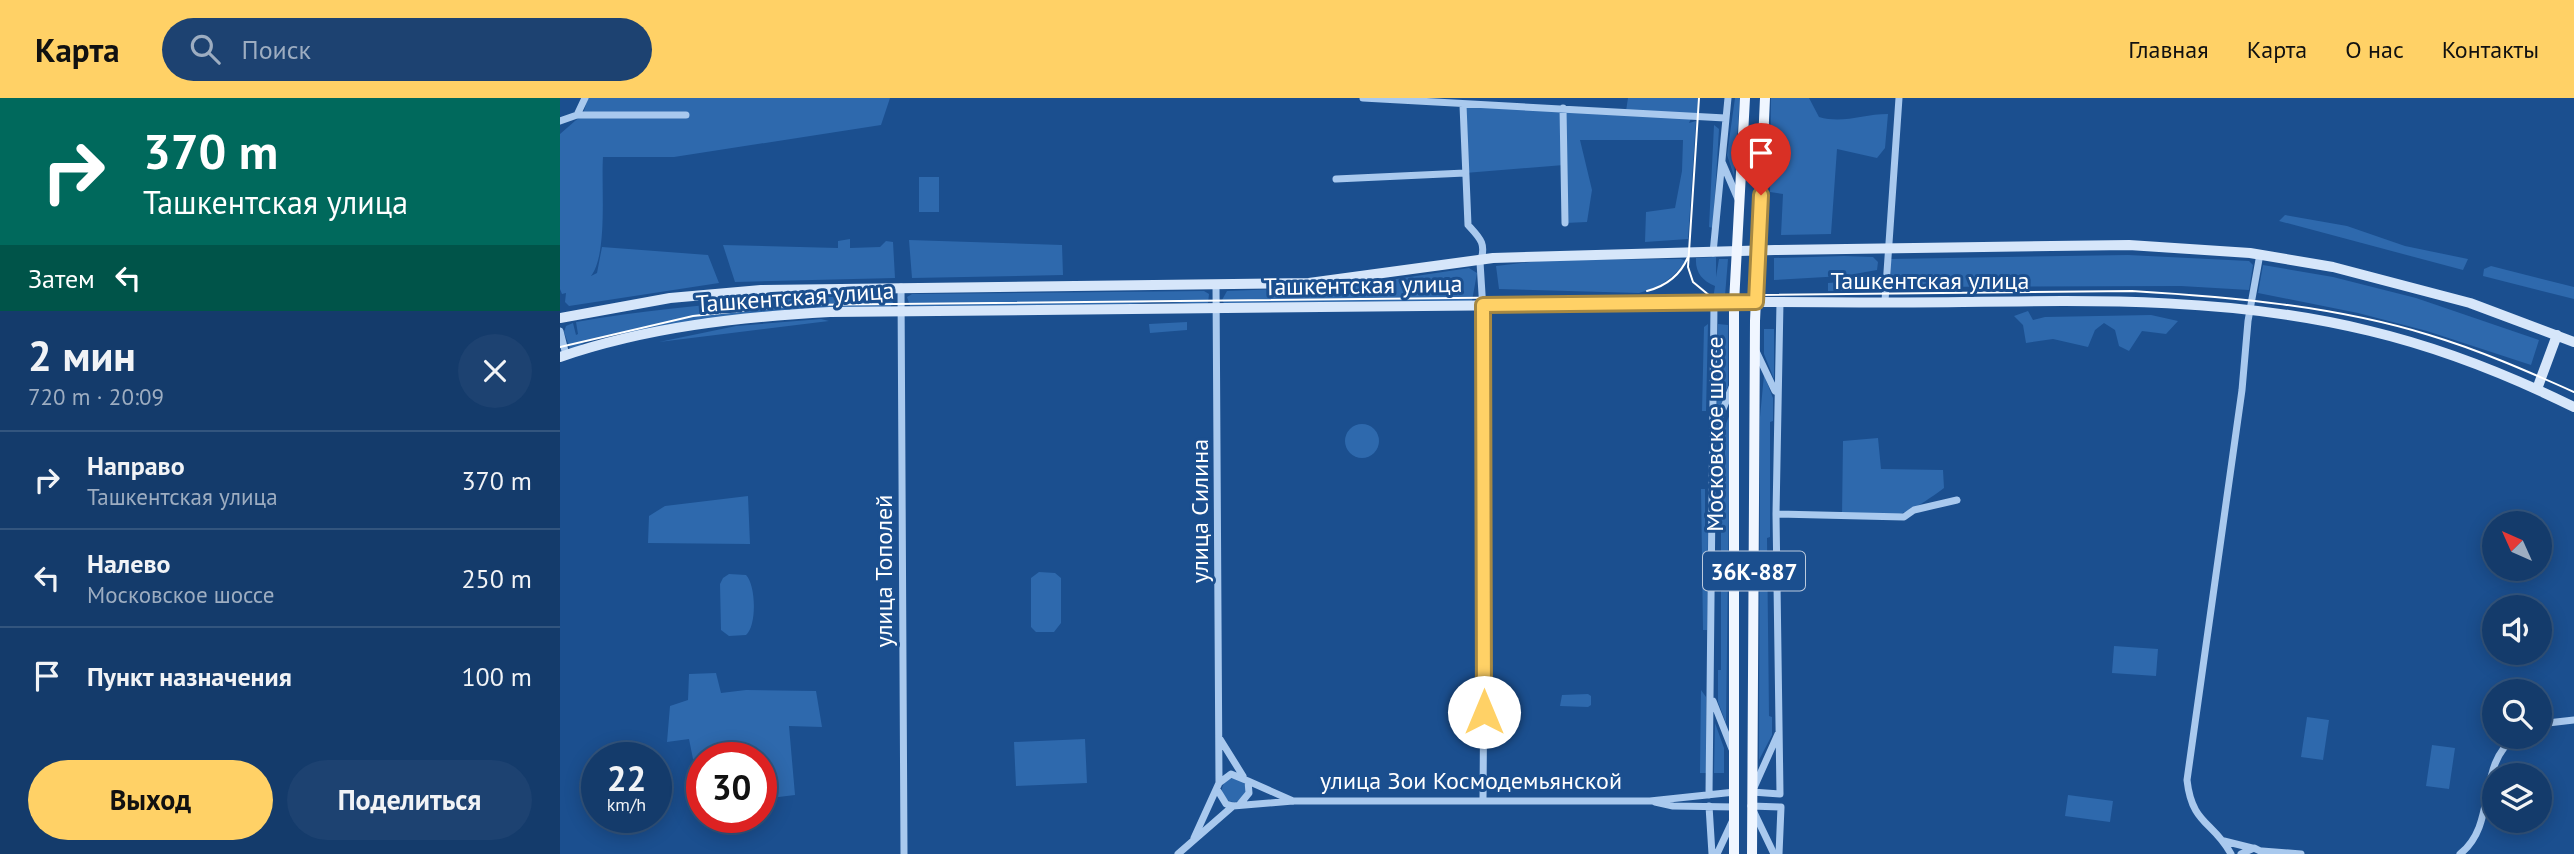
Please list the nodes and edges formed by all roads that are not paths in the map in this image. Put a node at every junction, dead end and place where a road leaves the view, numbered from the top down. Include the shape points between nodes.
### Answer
1 (585, 98) edge
2 (1363, 98) edge
3 (1728, 98) edge
4 (1745, 98) edge
5 (1765, 98) edge
6 (1899, 98) edge
7 (1463, 105) junction
8 (1563, 108) junction
9 (577, 115) junction
10 (686, 115) dead end
11 (1725, 118) junction
12 (560, 121) edge
13 (1721, 158) junction
14 (1465, 173) junction
15 (1336, 179) dead end
16 (1739, 201) junction
17 (1565, 223) dead end
18 (1887, 248) junction
19 (1758, 251) junction
20 (1736, 252) junction
21 (1713, 253) junction
22 (2260, 254) junction
23 (1480, 262) junction
24 (1216, 284) junction
25 (901, 288) junction
26 (1885, 301) junction
27 (1756, 302) junction
28 (1780, 302) junction
29 (1734, 303) junction
30 (1714, 304) junction
31 (1483, 305) junction
32 (1217, 308) junction
33 (901, 310) junction
34 (2250, 312) junction
35 (560, 318) edge
36 (560, 331) edge
37 (2557, 335) junction
38 (2574, 342) edge
39 (1756, 350) junction
40 (563, 356) edge
41 (1735, 381) junction
42 (2537, 388) junction
43 (1777, 395) junction
44 (2574, 407) edge
45 (1713, 435) junction
46 (1956, 500) dead end
47 (1776, 514) junction
48 (1712, 697) junction
49 (2574, 720) edge
50 (2552, 723) edge
51 (1778, 734) junction
52 (1219, 738) junction
53 (2504, 749) edge
54 (1735, 755) junction
55 (1245, 779) junction
56 (1219, 787) junction
57 (1735, 792) junction
58 (1752, 792) junction
59 (1709, 794) junction
60 (1293, 801) junction
61 (1483, 801) junction
62 (1650, 801) junction
63 (1236, 805) junction
64 (1709, 806) junction
65 (1751, 806) junction
66 (1734, 812) junction
67 (1194, 838) junction
68 (2220, 839) junction
69 (2252, 848) junction
70 (2264, 852) edge
71 (904, 854) edge
72 (1178, 854) edge
73 (1715, 854) edge
74 (1734, 854) edge
75 (1752, 854) edge
76 (1777, 854) edge
77 (2231, 854) edge
78 (2241, 854) edge
79 (2301, 854) edge
80 (2460, 854) edge

1 - 9 street
2 - 7 street
3 - 11 street
4 - 16 main road, Московское шоссе / 36К-887
5 - 19 main road, Московское шоссе / 36К-887
6 - 18 street
7 - 8 street
7 - 14 street
8 - 11 street
8 - 17 street
9 - 10 street
9 - 12 street
11 - 13 street
13 - 16 street
13 - 21 street
14 - 15 street
14 - 23 street via 1468,225 1485,250
16 - 20 main road, Московское шоссе / 36К-887
18 - 19 main road, Ташкентская улица
18 - 22 main road, Ташкентская улица via 2129,246
18 - 26 street
19 - 20 main road, Ташкентская улица
19 - 27 main road, Московское шоссе / 36К-887
20 - 21 main road, Ташкентская улица
20 - 29 main road, Московское шоссе / 36К-887
21 - 23 main road, Ташкентская улица
22 - 34 street
22 - 37 main road, Ташкентская улица via 2408,284
23 - 24 main road, Ташкентская улица via 1309,282
23 - 31 street
24 - 25 main road, Ташкентская улица
24 - 32 street, улица Силина
25 - 33 street, улица Тополей
25 - 35 main road, Ташкентская улица via 761,290 670,298
26 - 28 main road, Ташкентская улица
26 - 34 main road, Ташкентская улица via 2137,300
27 - 28 main road, Ташкентская улица
27 - 29 main road, Ташкентская улица
27 - 39 main road, Московское шоссе / 36К-887
28 - 43 street
29 - 30 main road, Ташкентская улица
29 - 41 main road, Московское шоссе / 36К-887
30 - 31 main road, Ташкентская улица
30 - 45 street
31 - 32 main road, Ташкентская улица
31 - 61 street
32 - 33 main road, Ташкентская улица
32 - 52 street, улица Силина
33 - 40 main road, Ташкентская улица via 762,316 682,326
33 - 71 street, улица Тополей
34 - 42 main road, Ташкентская улица via 2390,336
34 - 68 street via 2187,780 2193,808
36 - 40 street
37 - 38 main road, Ташкентская улица
37 - 42 main road
39 - 43 street
39 - 58 main road, Московское шоссе / 36К-887
41 - 45 street
41 - 54 main road, Московское шоссе / 36К-887
42 - 44 main road, Ташкентская улица
43 - 47 street
45 - 48 street
46 - 47 street via 1914,510 1904,517
47 - 51 street
48 - 54 street
48 - 59 street
49 - 50 street
51 - 58 street
51 - 58 street, улица Зои Космодемьянской via 1780,794
52 - 55 street
52 - 56 street, улица Силина
53 - 80 street via 2497,756 2483,820
54 - 57 main road, Московское шоссе / 36К-887
55 - 56 street via 1231,774
55 - 60 street, улица Зои Космодемьянской
55 - 63 street via 1249,793
56 - 63 street via 1226,804
56 - 67 street
57 - 58 main road, улица Зои Космодемьянской
57 - 59 street, улица Зои Космодемьянской
57 - 66 main road, Московское шоссе / 36К-887
58 - 65 main road, Московское шоссе / 36К-887
59 - 62 street, улица Зои Космодемьянской
60 - 61 street, улица Зои Космодемьянской
60 - 63 street, улица Зои Космодемьянской
61 - 62 street, улица Зои Космодемьянской
62 - 64 street, улица Зои Космодемьянской
63 - 67 street
64 - 66 street, улица Зои Космодемьянской
64 - 73 street
65 - 66 main road, улица Зои Космодемьянской
65 - 75 main road, Московское шоссе / 36К-887
65 - 76 street
65 - 76 street, улица Зои Космодемьянской via 1781,807
66 - 73 street
66 - 74 main road, Московское шоссе / 36К-887
67 - 72 street
68 - 69 street
68 - 77 street
69 - 70 street
69 - 78 street
70 - 79 street

